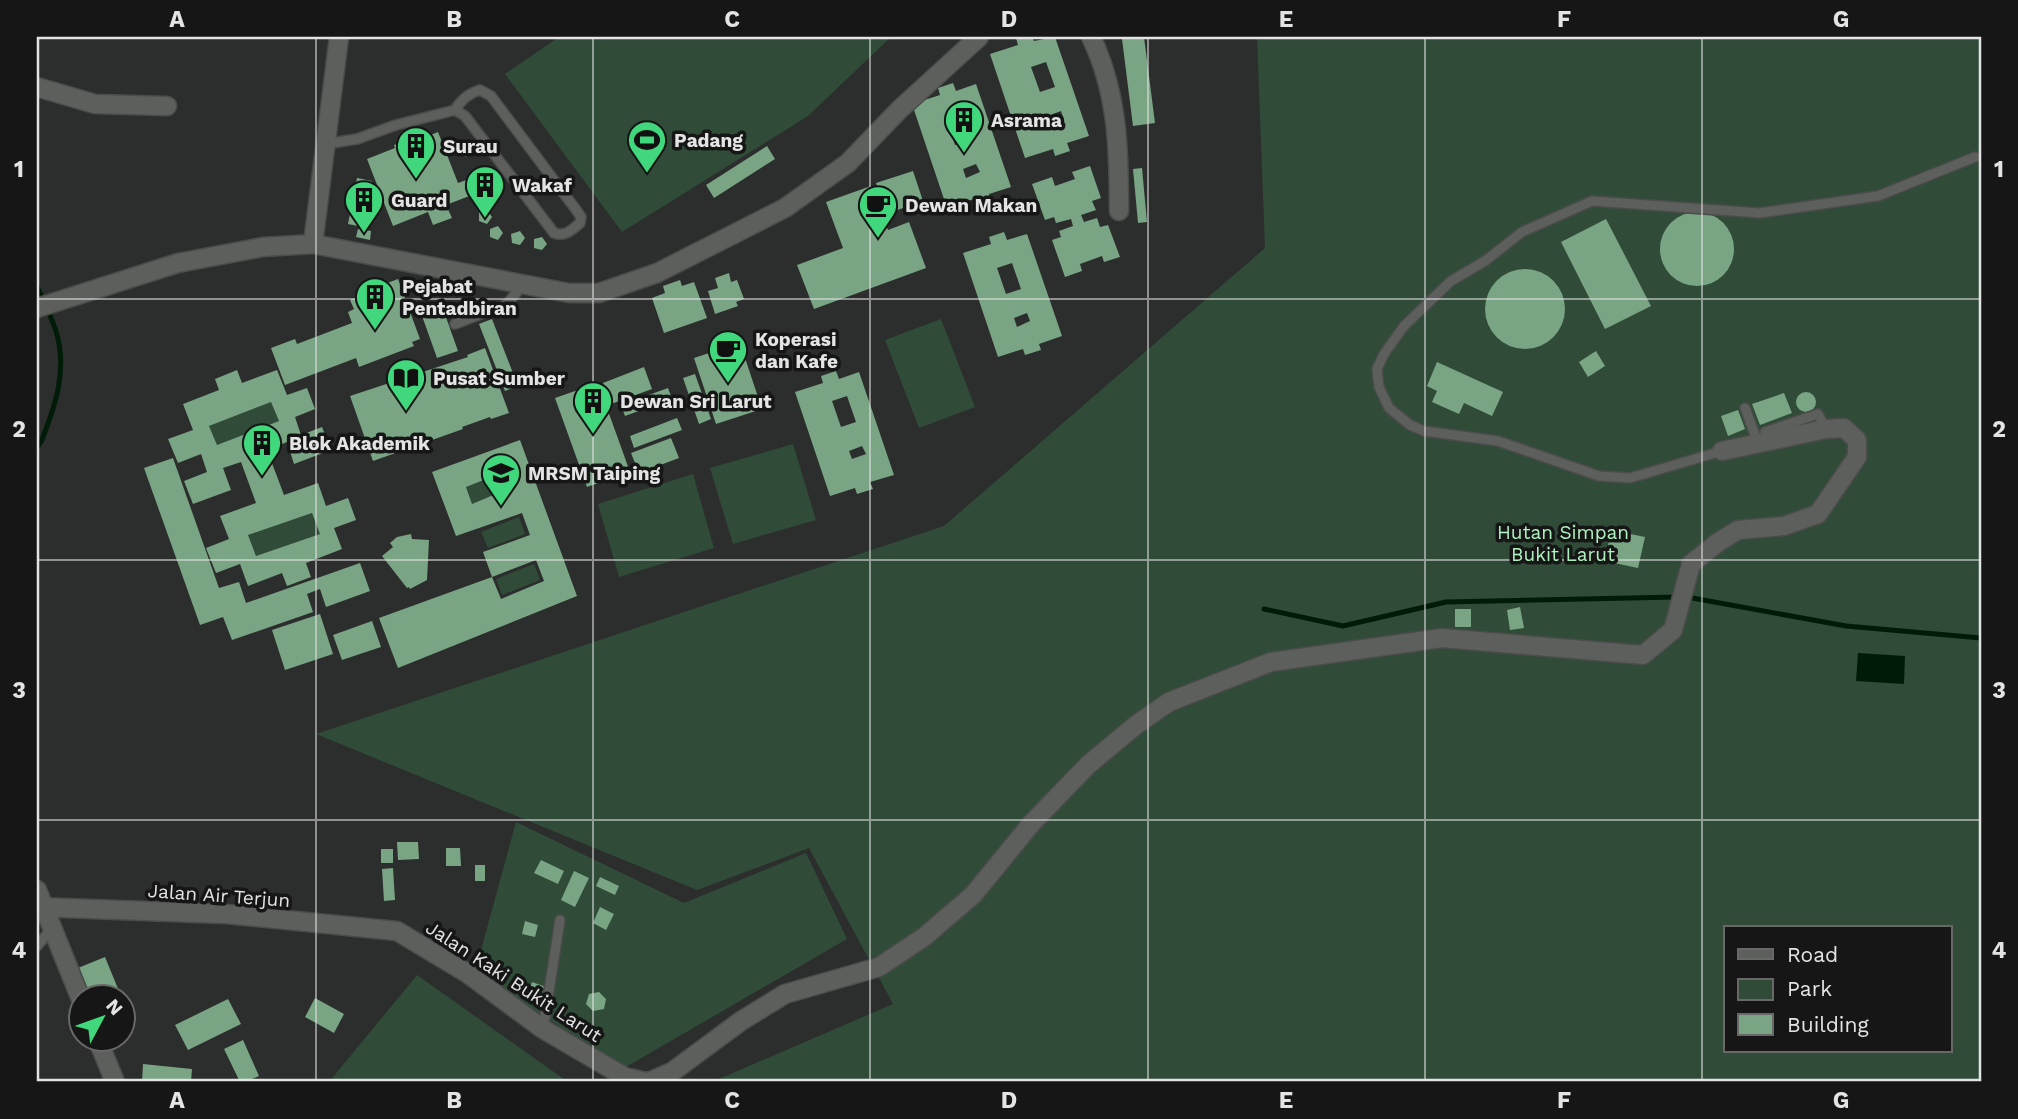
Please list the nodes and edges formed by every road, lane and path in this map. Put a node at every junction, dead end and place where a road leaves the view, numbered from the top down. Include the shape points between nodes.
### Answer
1 (338, 37) edge
2 (979, 37) edge
3 (1091, 37) edge
4 (37, 87) edge
5 (167, 106) dead end
6 (455, 110) junction
7 (325, 144) junction
8 (1975, 157) dead end
9 (1119, 211) dead end
10 (313, 244) junction
11 (512, 282) junction
12 (37, 307) edge
13 (455, 324) dead end
14 (1745, 408) dead end
15 (1762, 438) junction
16 (1721, 451) joint
17 (37, 890) edge
18 (41, 908) edge
19 (560, 920) dead end
20 (52, 927) junction
21 (397, 931) joint
22 (37, 946) edge
23 (74, 982) edge
24 (543, 1029) junction
25 (103, 1052) edge
26 (115, 1082) edge
27 (647, 1082) edge

1 - 7 street
2 - 11 street via 848,163 785,208 696,255 598,293 569,293
3 - 9 street via 1102,58 1115,112
4 - 5 street via 95,104
6 - 6 lane via 465,116 547,227 560,235 580,223 577,211 491,96 475,91
6 - 7 lane
7 - 10 street
8 - 16 lane via 1878,196 1760,213 1592,201 1522,232 1451,281 1404,326 1377,369 1378,387 1389,408 1410,425 1424,431 1498,440 1599,477 1630,478
10 - 11 street
10 - 12 street via 263,247 178,263
11 - 13 lane via 517,292 507,303
14 - 15 lane
15 - 16 street, Jalan Kaki Bukit Larut
15 - 27 street, Jalan Kaki Bukit Larut via 1844,428 1857,440 1857,457 1818,514 1784,526 1738,530 1691,564 1673,630 1643,655 1442,638 1271,662 1169,702 1088,765 1031,824 973,895 924,937 879,967 785,994 672,1072
17 - 18 street
18 - 20 street
18 - 21 street, Jalan Air Terjun via 226,914
19 - 24 lane
20 - 22 lane
20 - 23 street
21 - 24 street, Jalan Kaki Bukit Larut via 467,973
24 - 27 street, Jalan Kaki Bukit Larut via 625,1077
25 - 26 street

